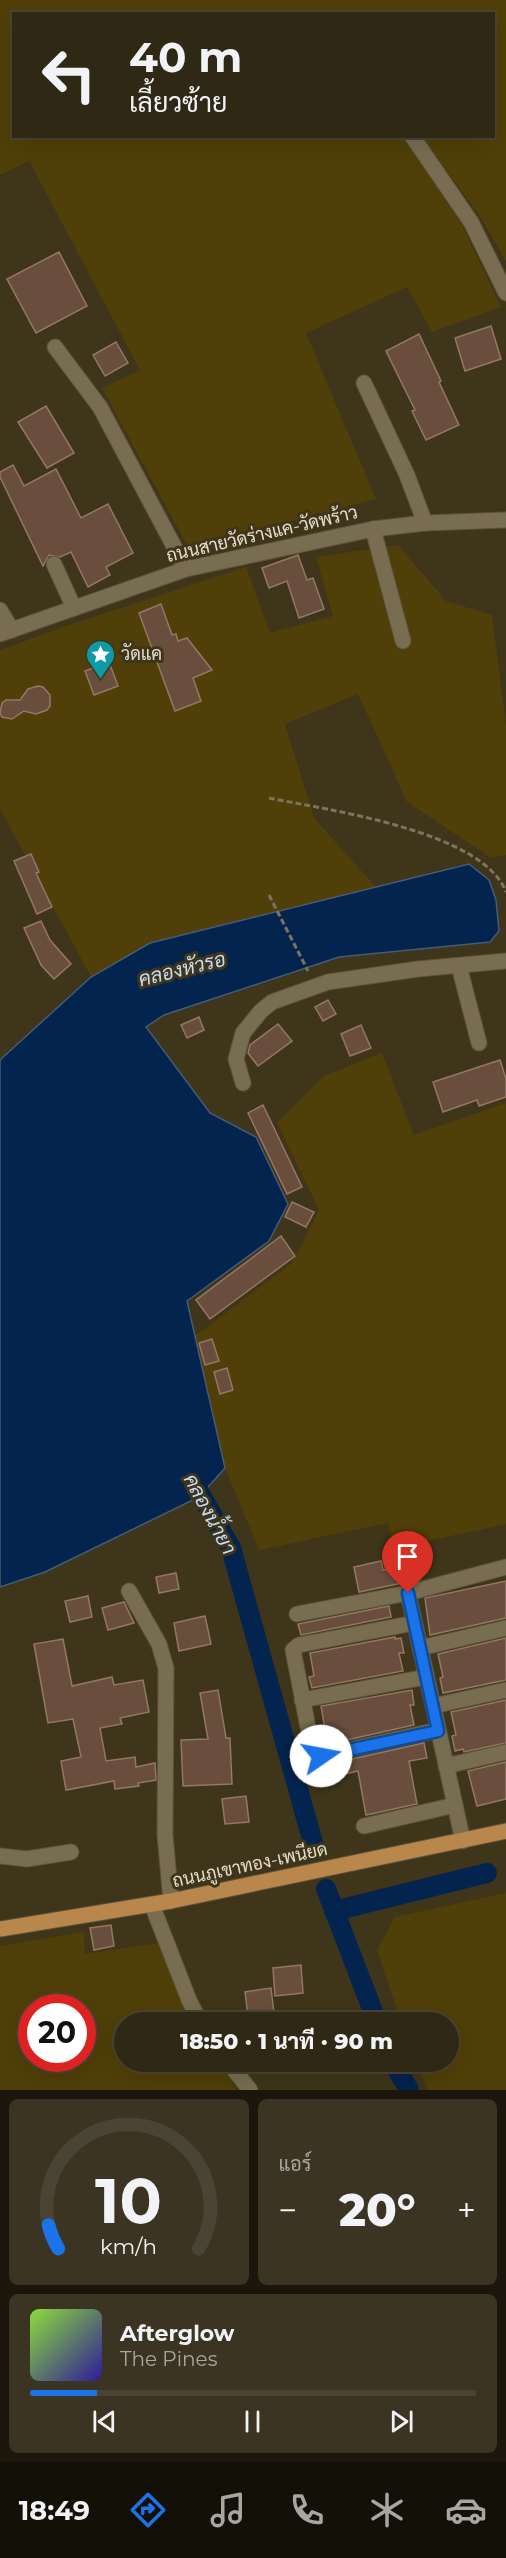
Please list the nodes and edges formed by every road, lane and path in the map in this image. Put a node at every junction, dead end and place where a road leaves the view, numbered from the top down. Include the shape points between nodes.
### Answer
1 (413, 138) edge
2 (506, 293) edge
3 (55, 347) dead end
4 (364, 383) dead end
5 (506, 520) edge
6 (424, 523) junction
7 (373, 529) junction
8 (54, 564) dead end
9 (186, 569) junction
10 (74, 608) junction
11 (0, 610) edge
12 (6, 632) edge
13 (403, 641) dead end
14 (269, 798) dead end
15 (506, 892) edge
16 (270, 895) dead end
17 (506, 961) edge
18 (459, 966) junction
19 (310, 976) dead end
20 (479, 1043) dead end
21 (243, 1083) dead end
22 (506, 1567) edge
23 (129, 1591) dead end
24 (408, 1593) junction
25 (297, 1614) dead end
26 (414, 1623) junction
27 (506, 1628) edge
28 (420, 1648) junction
29 (426, 1677) junction
30 (506, 1690) edge
31 (302, 1700) junction
32 (433, 1706) junction
33 (438, 1731) junction
34 (506, 1752) edge
35 (446, 1766) junction
36 (455, 1805) junction
37 (364, 1826) dead end
38 (506, 1831) edge
39 (463, 1841) junction
40 (71, 1852) dead end
41 (0, 1856) edge
42 (171, 1901) junction
43 (152, 1905) junction
44 (0, 1929) edge
45 (195, 2012) edge
46 (236, 2072) edge
47 (250, 2090) edge

1 - 2 street via 471,222
3 - 9 street via 100,407
4 - 6 street via 407,475
5 - 6 street, ถนนสายวัดร่างแค-วัดพร้าว
6 - 7 street, ถนนสายวัดร่างแค-วัดพร้าว
7 - 9 street, ถนนสายวัดร่างแค-วัดพร้าว
7 - 13 street
8 - 10 street
9 - 10 street, ถนนสายวัดร่างแค-วัดพร้าว
10 - 12 street, ถนนสายวัดร่างแค-วัดพร้าว
11 - 12 street
14 - 15 path via 400,826 448,843 487,866 501,880
16 - 19 path
17 - 18 street
18 - 20 street
18 - 21 street via 328,982 272,1002 243,1033 236,1059
22 - 24 street
23 - 42 street via 159,1644 166,1668 165,1835
24 - 25 street
24 - 26 street
26 - 28 street
26 - 31 street via 299,1645 293,1655
27 - 28 street
28 - 29 street
29 - 31 street
29 - 32 street
30 - 32 street
31 - 33 street via 312,1748 321,1756
32 - 33 street
33 - 35 street
34 - 35 street
35 - 36 street
36 - 37 street
36 - 39 street
38 - 39 main road, ถนนภูเขาทอง-เพนียด
39 - 42 main road, ถนนภูเขาทอง-เพนียด
40 - 41 street via 27,1859
42 - 43 main road, ถนนภูเขาทอง-เพนียด
43 - 44 main road, ถนนภูเขาทอง-เพนียด
43 - 45 street
46 - 47 street

